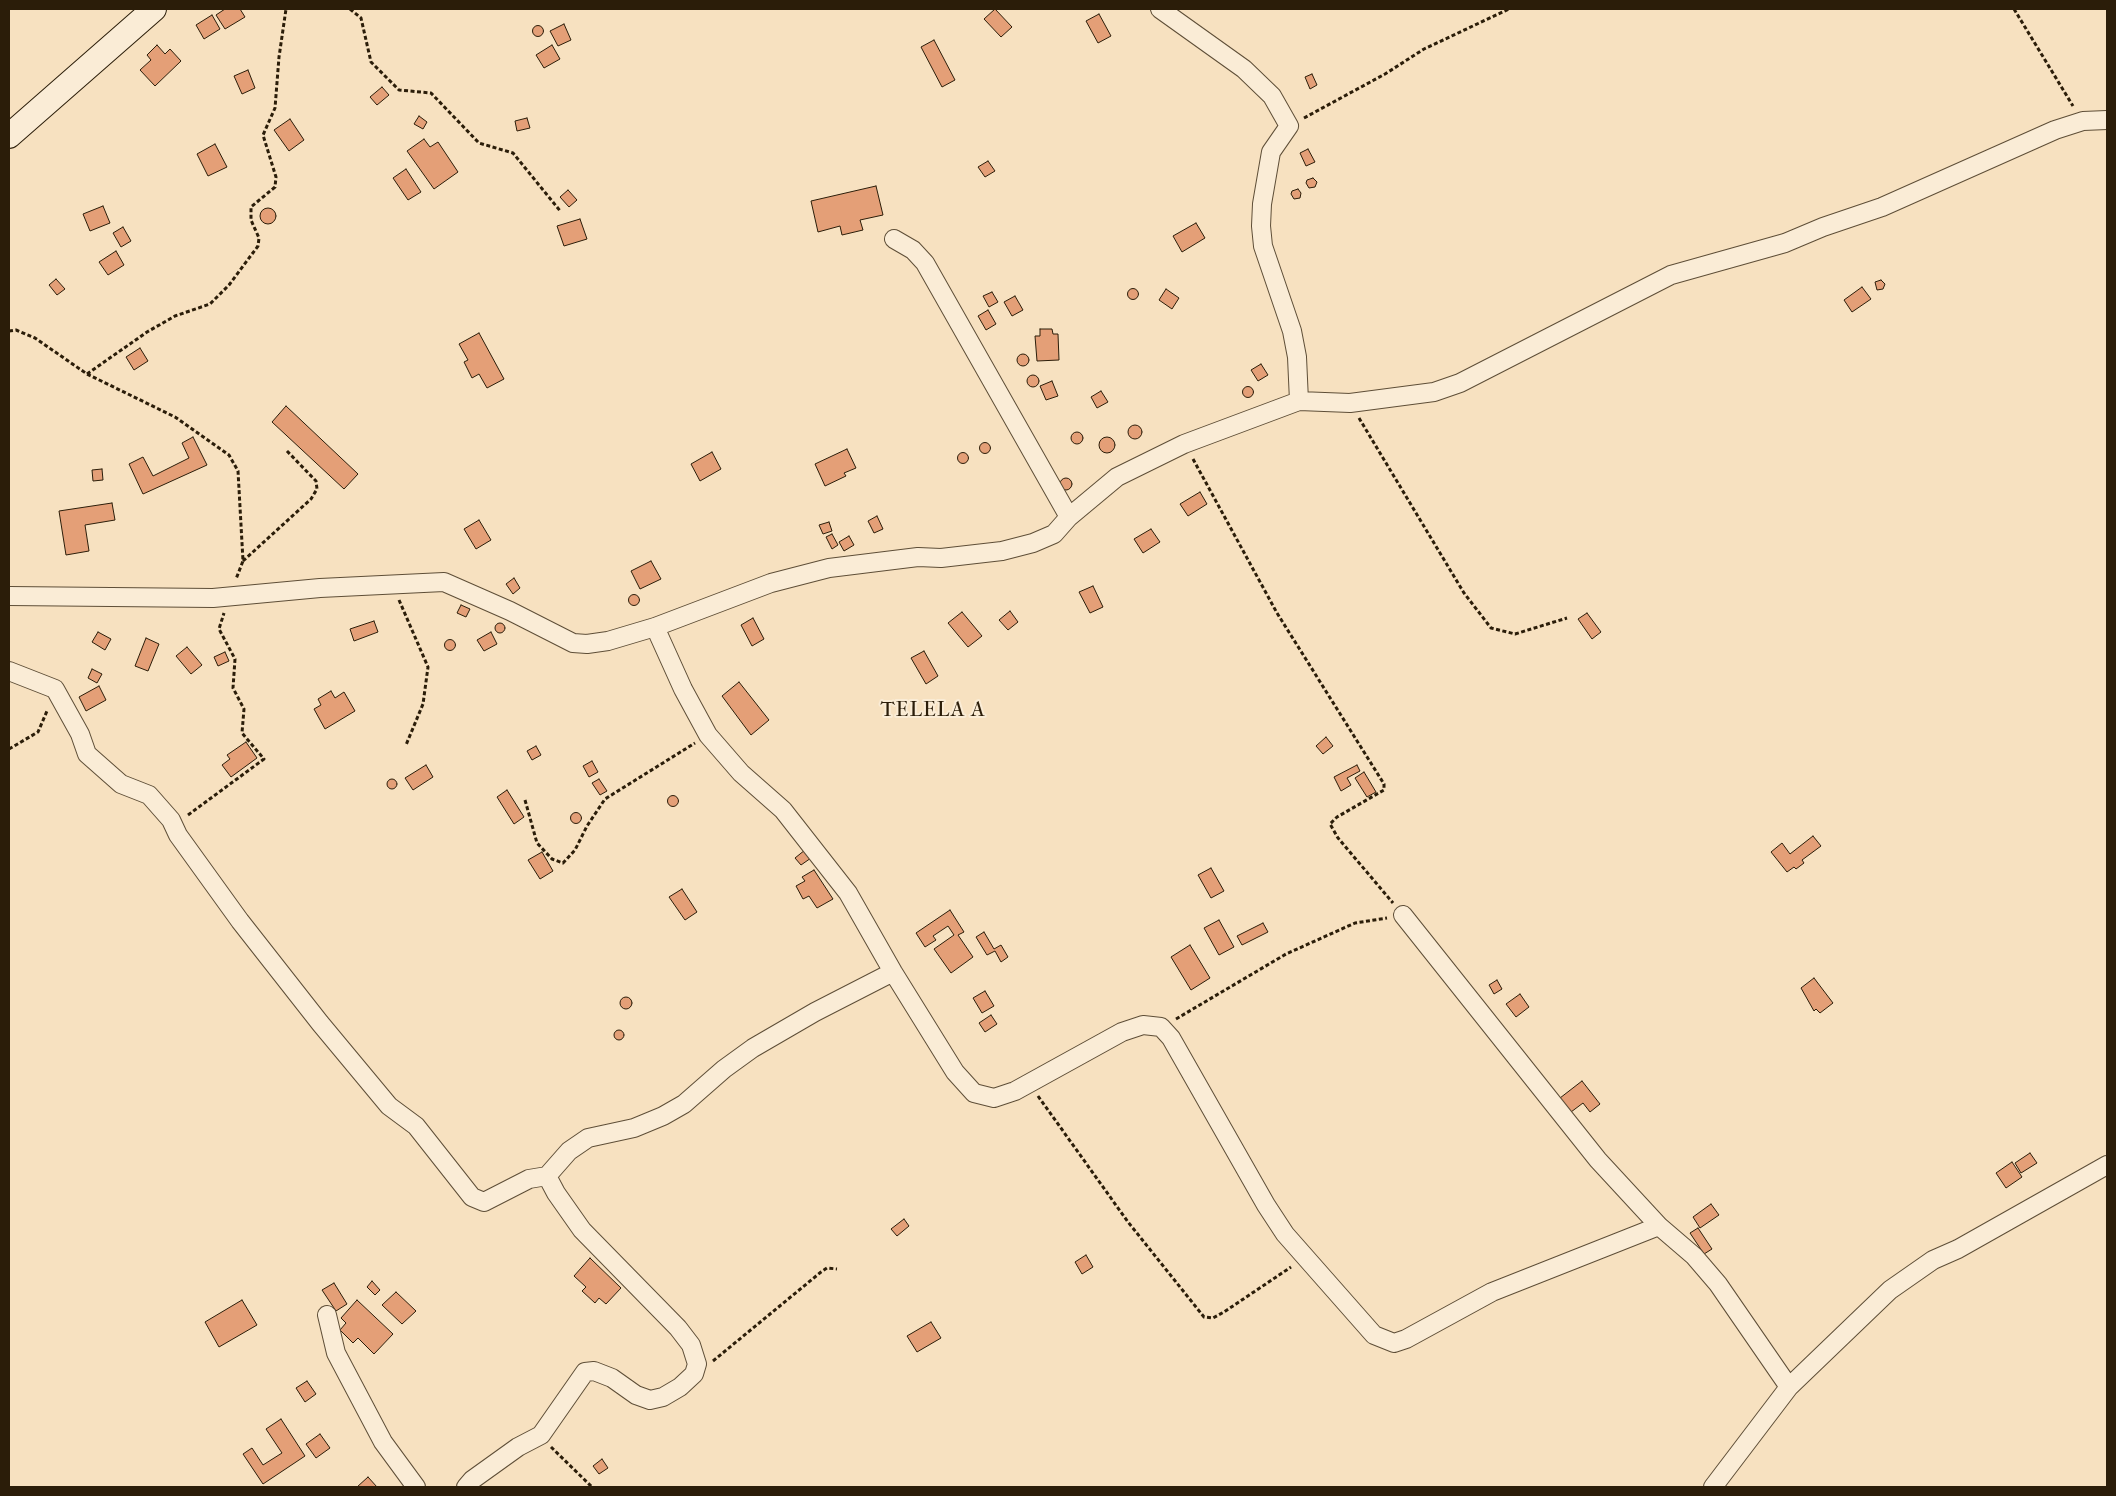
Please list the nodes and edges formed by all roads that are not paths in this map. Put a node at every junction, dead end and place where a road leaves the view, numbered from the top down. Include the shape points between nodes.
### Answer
1 (154, 9) edge
2 (1160, 9) edge
3 (2107, 120) edge
4 (9, 136) edge
5 (894, 240) dead end
6 (1299, 401) junction
7 (1069, 518) junction
8 (9, 596) edge
9 (655, 627) junction
10 (9, 670) edge
11 (1403, 915) road end
12 (893, 972) junction
13 (2107, 1165) edge
14 (547, 1176) junction
15 (1658, 1226) junction
16 (327, 1315) dead end
17 (1789, 1387) junction
18 (416, 1487) edge
19 (466, 1487) edge
20 (1712, 1487) edge

1 - 4 street
2 - 6 street via 1244,69 1272,96 1288,126 1271,152 1261,226 1263,246 1292,331
3 - 6 street via 2083,121 2055,130 1882,207 1823,226 1785,243 1671,275 1460,382 1434,392 1350,402
5 - 7 street via 913,250 925,263
6 - 7 street via 1184,444 1117,477
7 - 9 street via 1054,534 1034,544 1002,551 829,568 771,583
8 - 9 street via 213,598 444,582 573,643 608,641
9 - 12 street via 708,735 742,773 783,810 848,893
10 - 14 street via 55,689 88,754 121,784 149,795 171,820 178,835 240,920 320,1024 389,1106 416,1126 472,1197 484,1202 529,1179
11 - 15 street via 1563,1118
12 - 14 street via 753,1048 684,1104 663,1116 634,1128 588,1138 569,1150
12 - 15 street via 955,1072 974,1093 994,1098 1029,1083 1122,1032 1143,1025 1161,1027 1266,1205 1306,1258 1374,1336 1394,1344 1492,1292
13 - 17 street via 1915,1272 1890,1290
14 - 19 street via 582,1230 678,1328 691,1345 697,1364 694,1374 671,1393 650,1400 636,1395 612,1378 588,1370 577,1380 541,1435 518,1447
15 - 17 street via 1694,1256 1718,1284
16 - 18 street via 336,1354 383,1442
17 - 20 street

